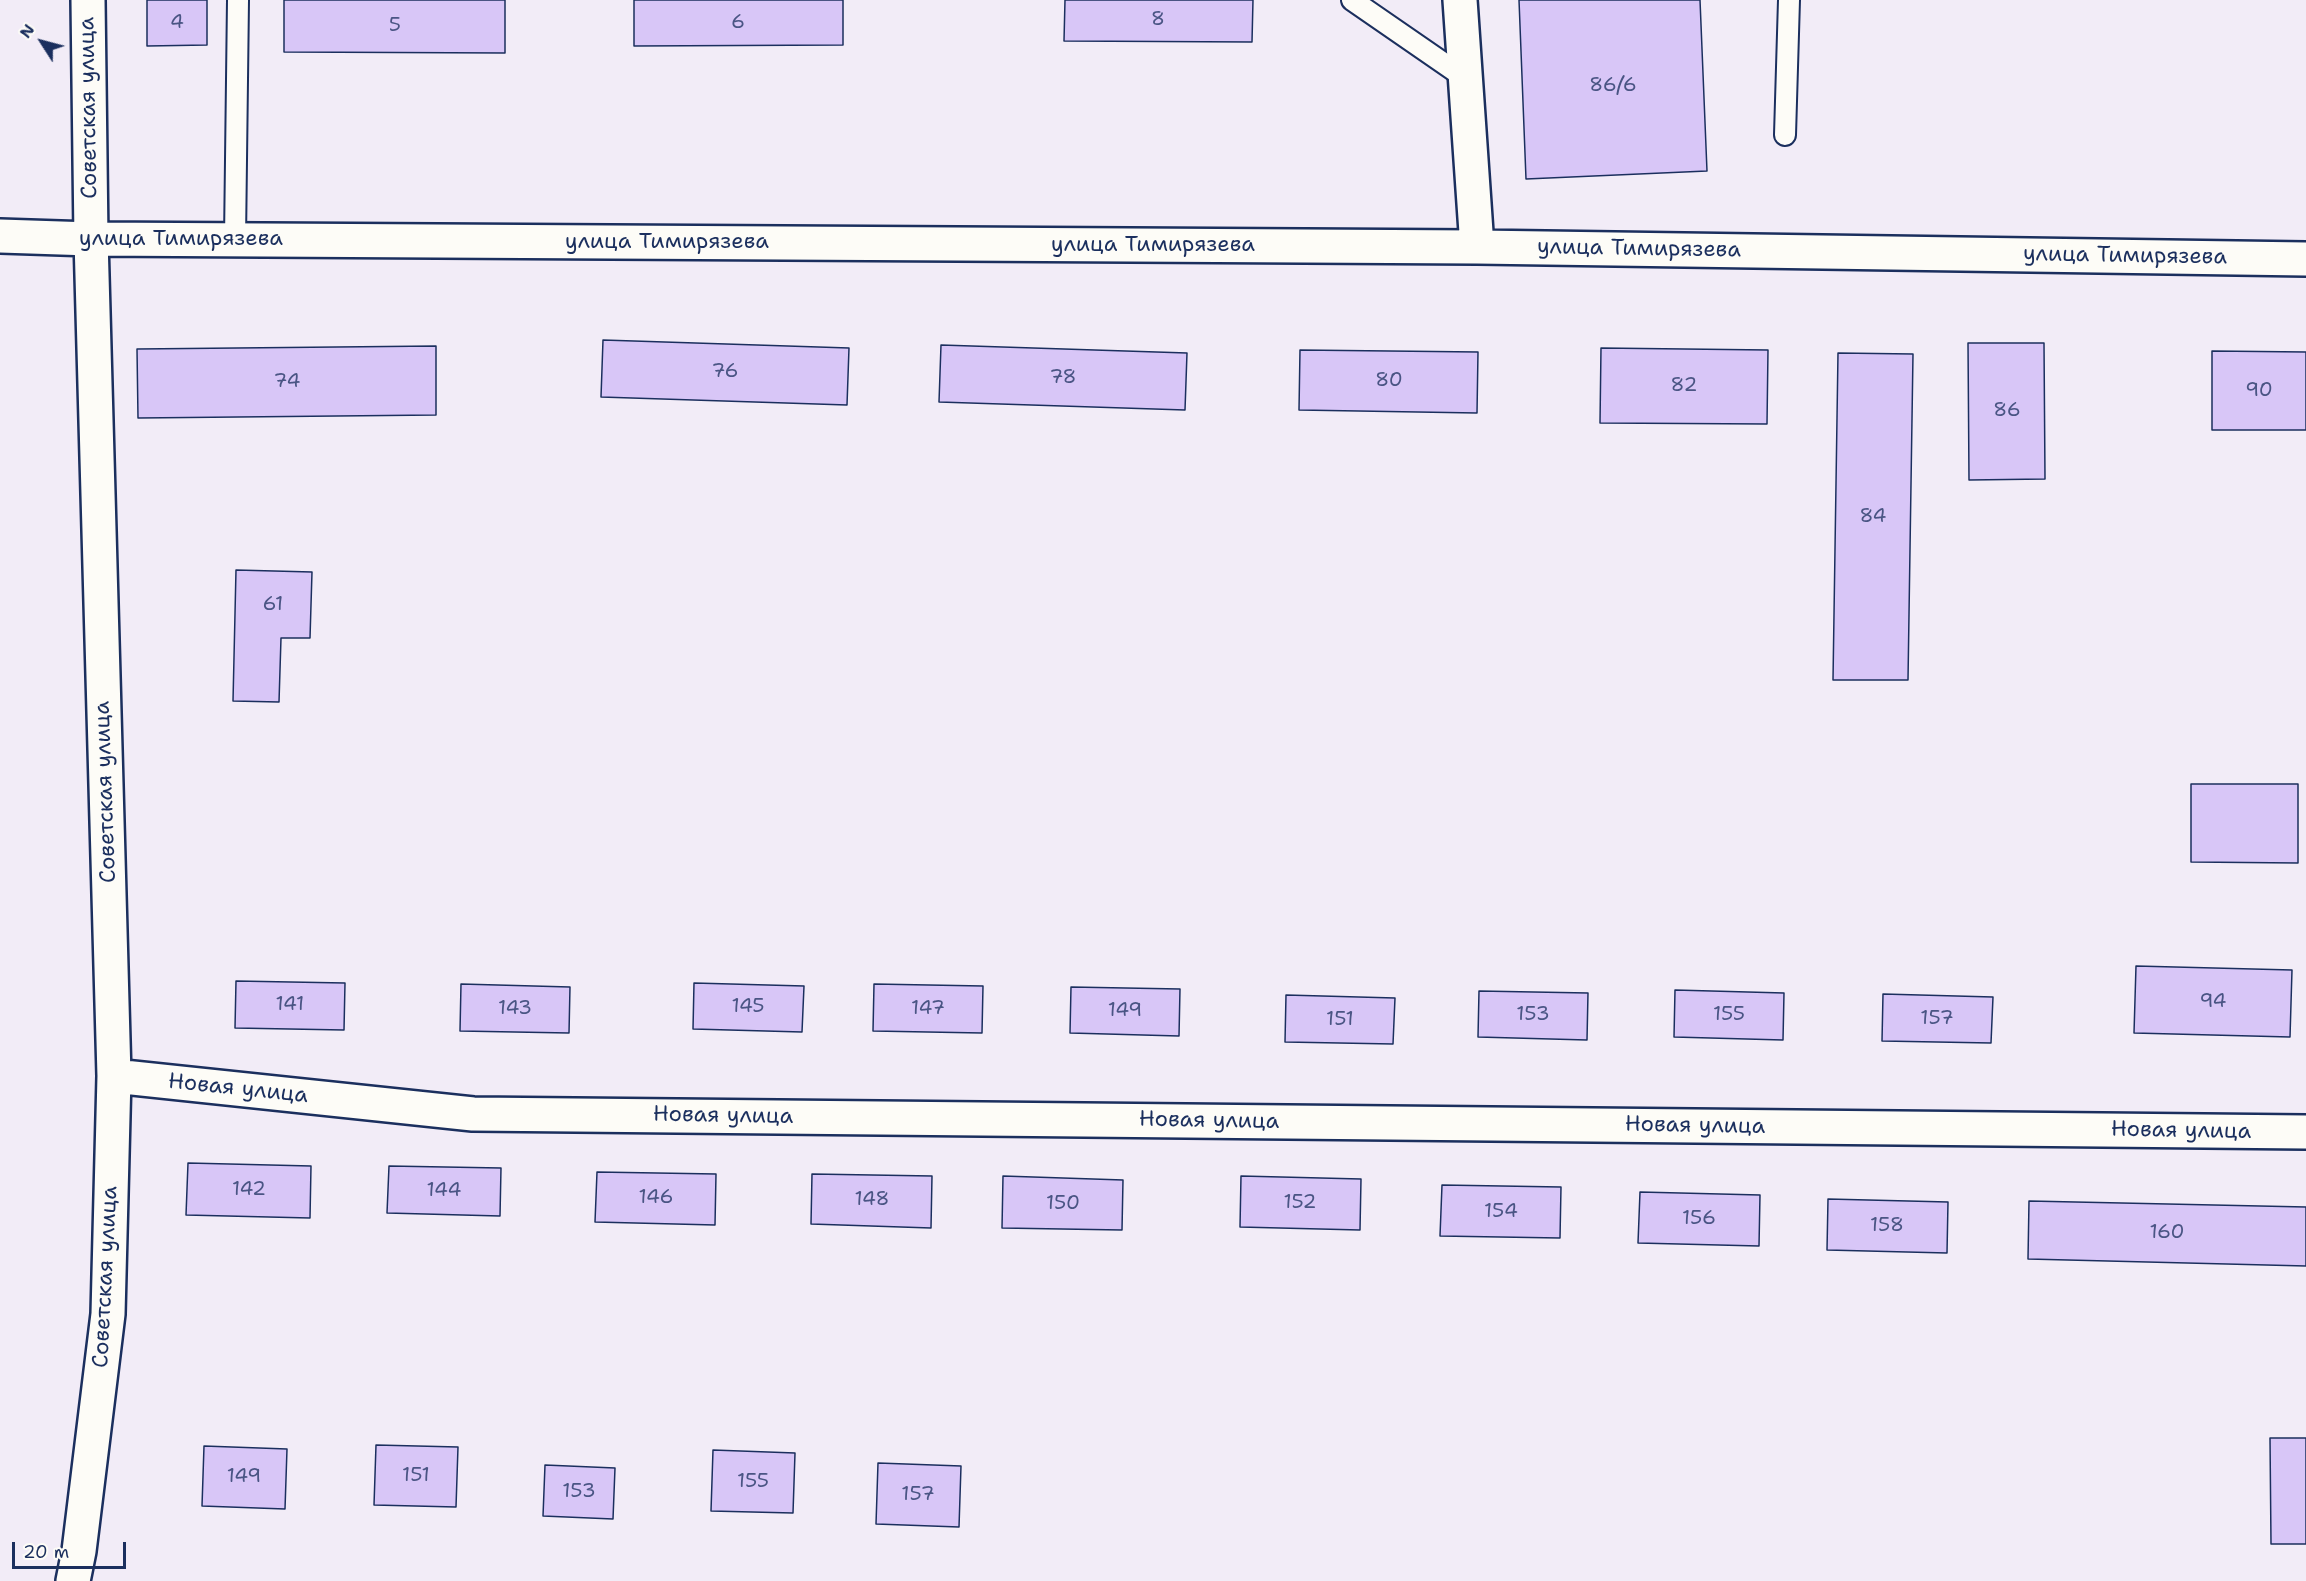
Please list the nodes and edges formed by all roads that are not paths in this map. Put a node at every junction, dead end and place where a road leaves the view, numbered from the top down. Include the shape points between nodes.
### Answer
1 (88, 0) edge
2 (238, 0) edge
3 (1352, 0) edge
4 (1460, 0) edge
5 (1789, 0) edge
6 (1465, 78) junction
7 (1785, 135) dead end
8 (0, 236) edge
9 (91, 239) junction
10 (235, 240) junction
11 (1477, 247) junction
12 (2306, 259) edge
13 (114, 1076) junction
14 (2306, 1132) edge
15 (73, 1581) edge

1 - 9 street, Советская улица
2 - 10 lane
3 - 6 lane
4 - 6 street
5 - 7 lane
6 - 11 street
8 - 9 street, улица Тимирязева
9 - 10 street, улица Тимирязева
9 - 13 street, Советская улица
10 - 11 street, улица Тимирязева
11 - 12 street, улица Тимирязева
13 - 14 street, Новая улица via 473,1114
13 - 15 street, Советская улица via 108,1314

